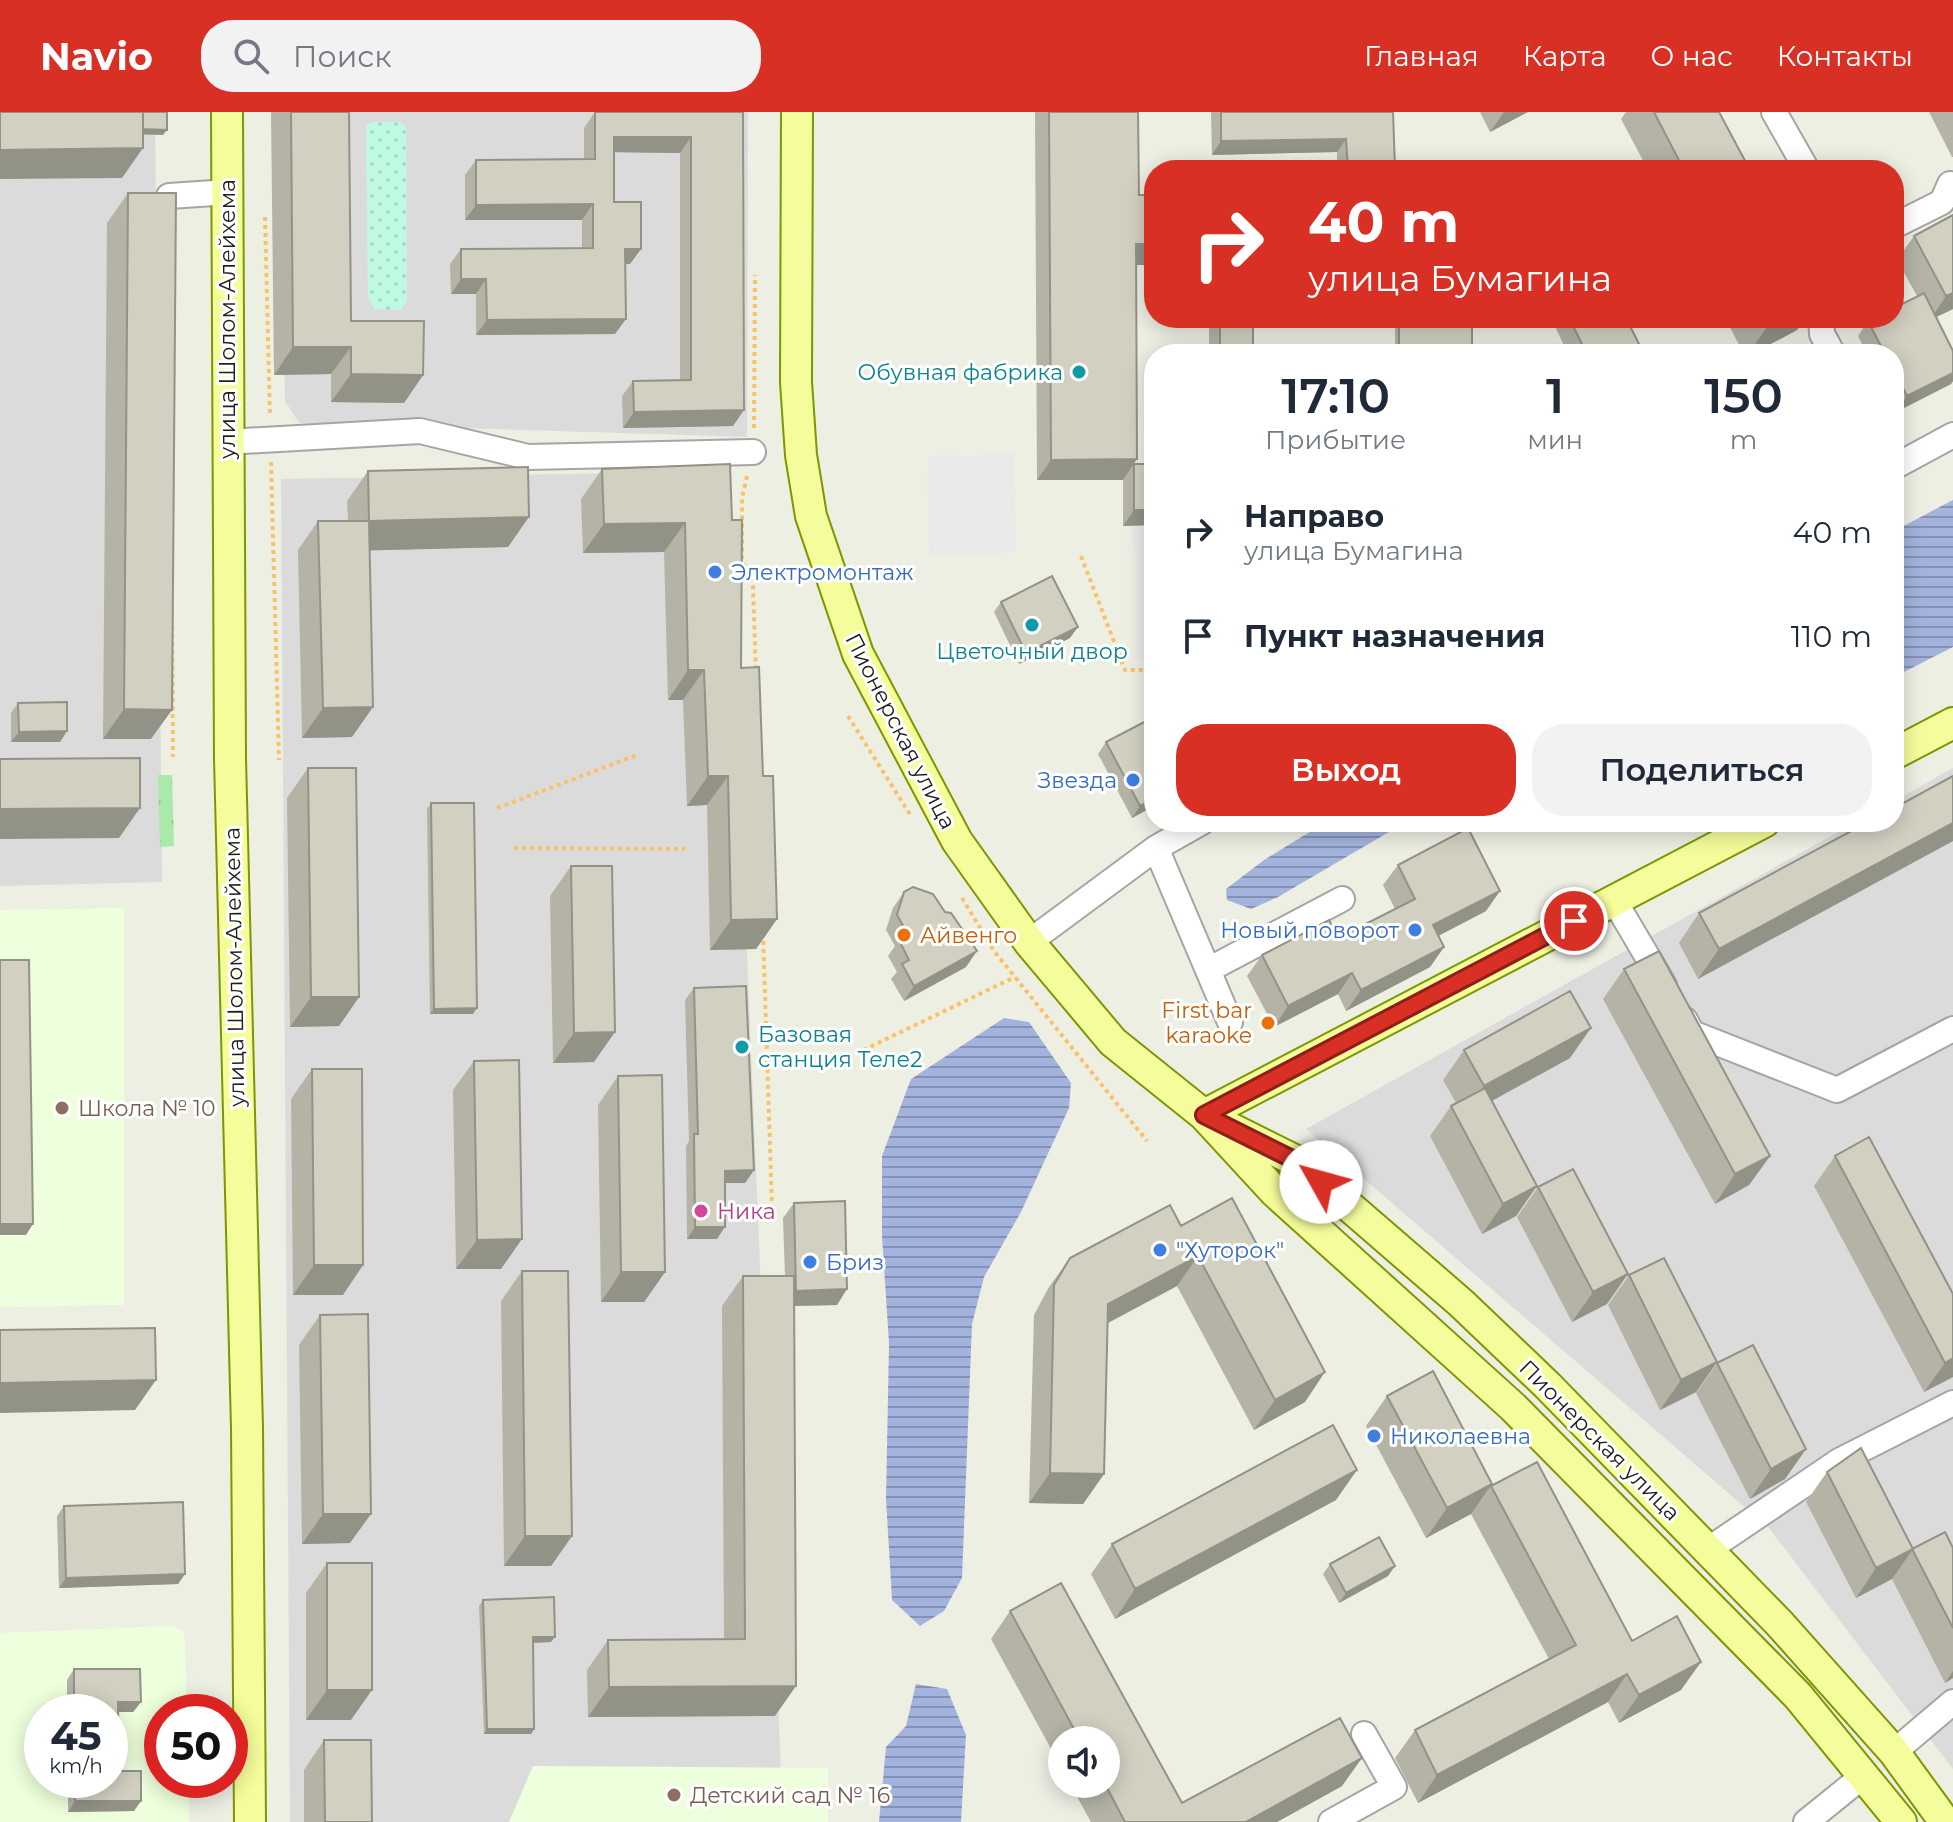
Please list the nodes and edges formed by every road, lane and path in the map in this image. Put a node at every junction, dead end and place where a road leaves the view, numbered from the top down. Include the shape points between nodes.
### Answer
1 (227, 112) edge
2 (797, 112) edge
3 (1774, 112) edge
4 (1801, 160) edge
5 (1950, 184) dead end
6 (229, 192) junction
7 (169, 196) edge
8 (265, 217) dead end
9 (1904, 221) edge
10 (755, 275) dead end
11 (1953, 435) edge
12 (271, 439) junction
13 (226, 442) junction
14 (753, 452) junction
15 (1904, 460) edge
16 (1081, 556) dead end
17 (172, 599) edge
18 (1144, 670) edge
19 (756, 677) edge
20 (1953, 723) edge
21 (1904, 749) edge
22 (637, 755) dead end
23 (173, 757) dead end
24 (279, 760) dead end
25 (497, 808) dead end
26 (1184, 832) edge
27 (1745, 832) edge
28 (514, 848) dead end
29 (1156, 848) junction
30 (685, 849) dead end
31 (1342, 899) dead end
32 (1614, 900) junction
33 (763, 926) edge
34 (1029, 942) junction
35 (1208, 970) junction
36 (1015, 977) dead end
37 (1230, 1022) dead end
38 (1953, 1029) edge
39 (849, 1057) dead end
40 (1204, 1115) junction
41 (772, 1207) dead end
42 (1953, 1403) edge
43 (1709, 1549) junction
44 (1953, 1702) edge
45 (1364, 1734) dead end
46 (1894, 1752) junction
47 (1863, 1776) junction
48 (250, 1822) edge
49 (1331, 1822) edge
50 (1806, 1822) edge
51 (1901, 1822) edge
52 (1945, 1822) edge

1 - 6 main road, улица Шолом-Алейхема
2 - 34 main road, Пионерская улица via 796,382 811,516 858,654 893,724 957,841
3 - 4 street
5 - 9 street via 1942,202
6 - 7 street
6 - 13 main road, улица Шолом-Алейхема
8 - 12 path
10 - 14 path
11 - 15 street
12 - 13 street
12 - 14 street via 420,431 528,457
12 - 24 path
13 - 48 main road, улица Шолом-Алейхема
14 - 19 path via 742,498 742,559 753,587
16 - 18 path via 1125,670
17 - 23 path
20 - 21 main road
22 - 25 path
26 - 29 street
27 - 32 main road
28 - 30 path
29 - 34 street
29 - 35 street
31 - 35 street
32 - 38 street via 1692,1033 1837,1090
32 - 40 main road
33 - 41 path
34 - 40 main road, Пионерская улица via 1113,1042
35 - 37 street
36 - 39 path
40 - 43 main road, Пионерская улица via 1298,1162 1461,1303
40 - 47 main road, Пионерская улица via 1275,1192 1445,1342 1707,1601 1798,1696
42 - 43 street via 1839,1461
43 - 46 main road, Пионерская улица
44 - 46 street
45 - 49 street via 1394,1787
46 - 47 main road
46 - 52 main road, Пионерская улица
47 - 50 street
47 - 51 main road, Пионерская улица

